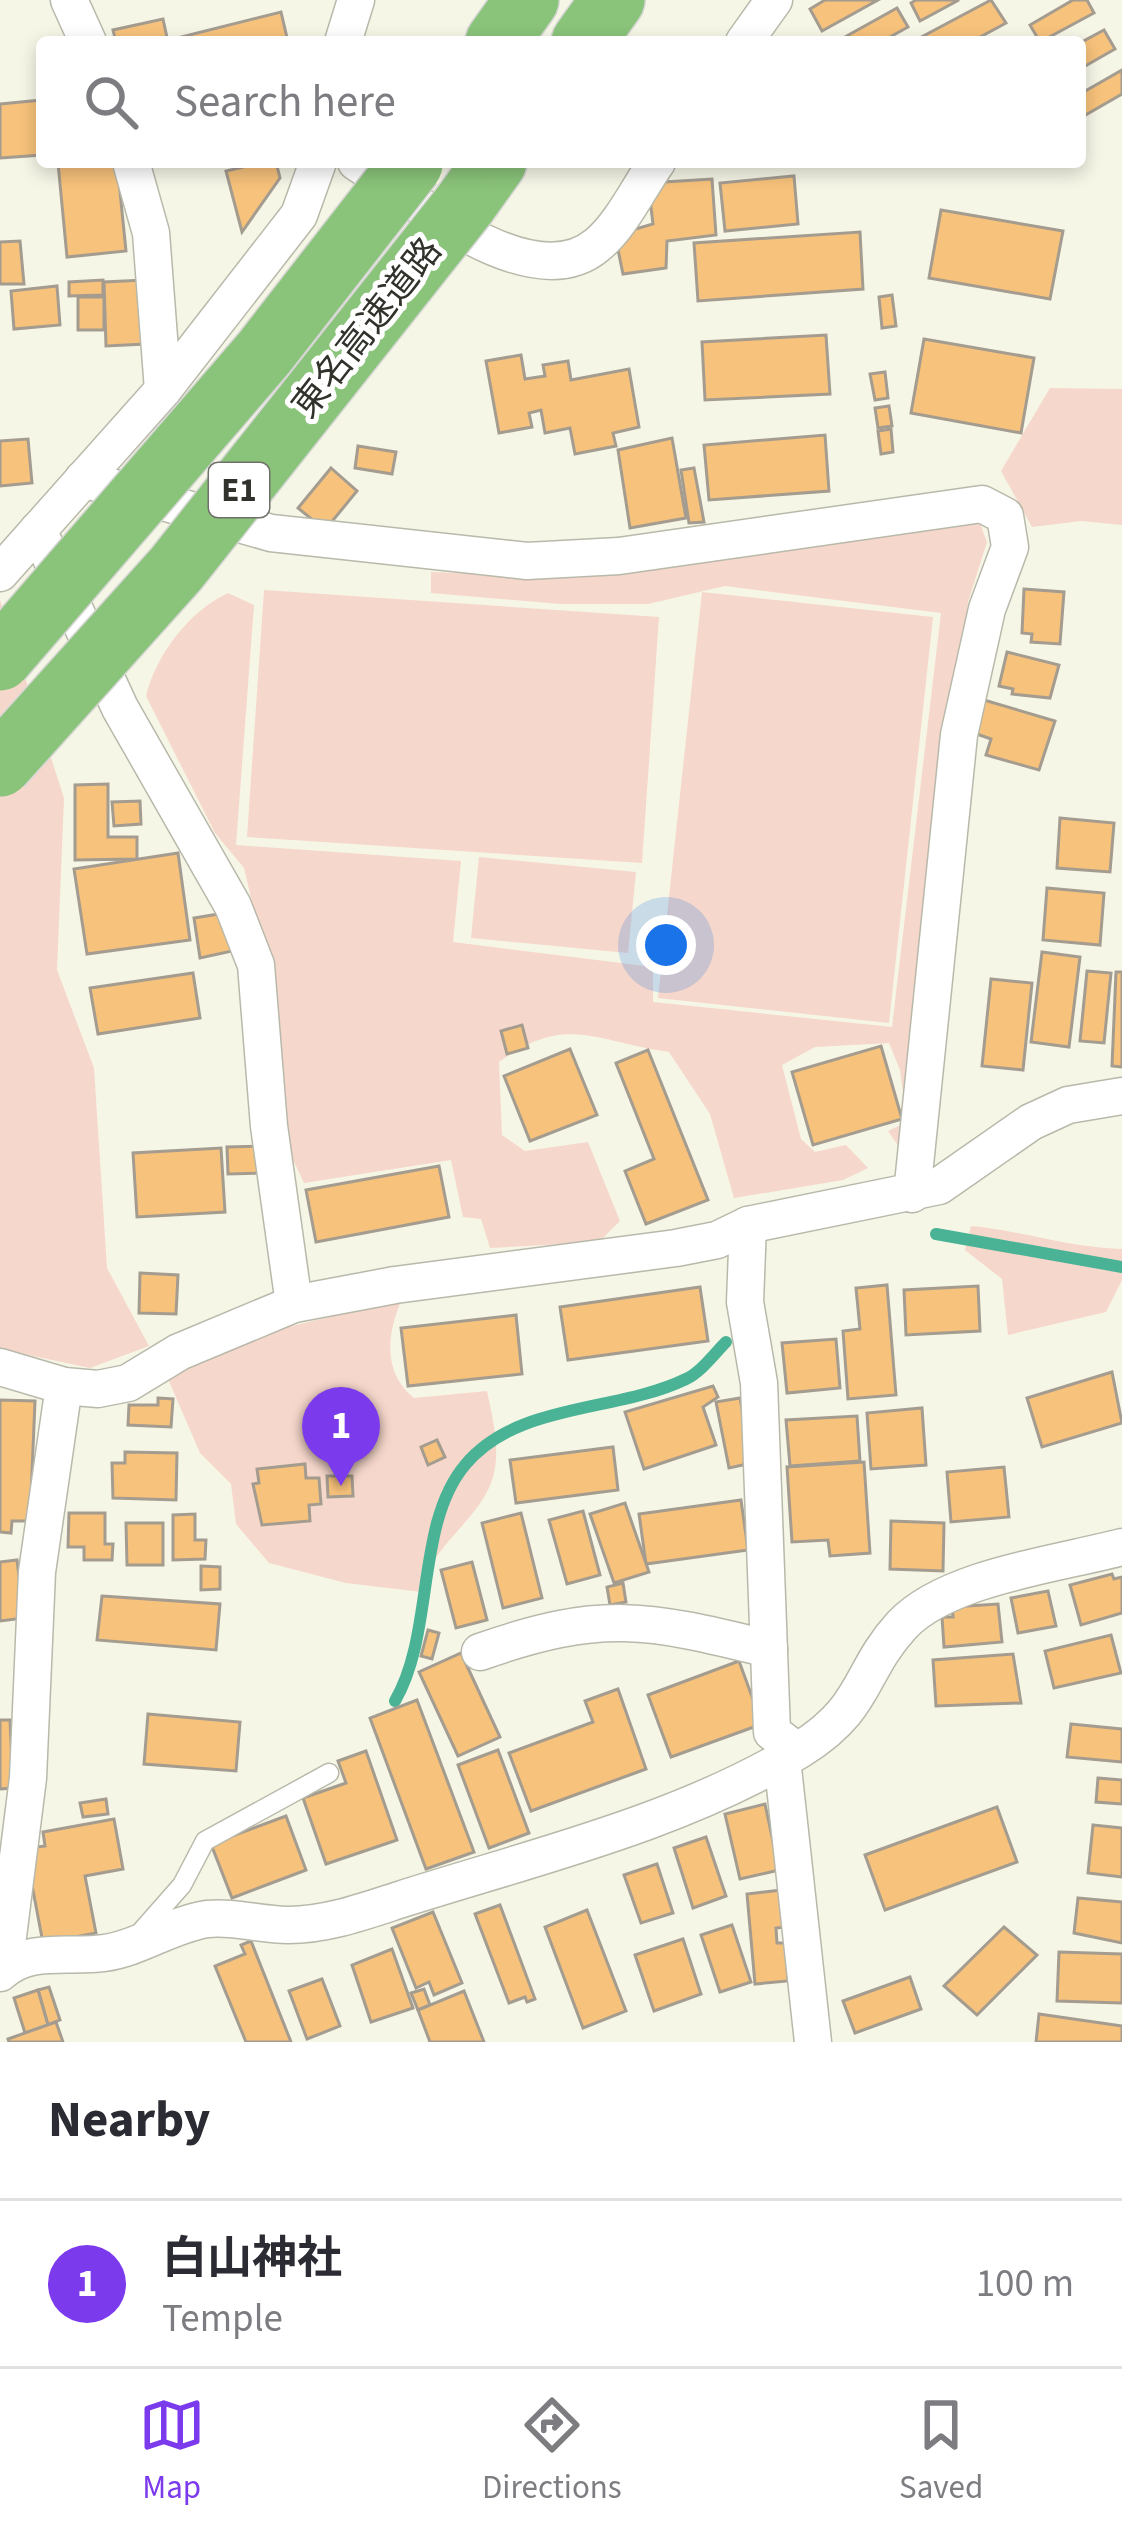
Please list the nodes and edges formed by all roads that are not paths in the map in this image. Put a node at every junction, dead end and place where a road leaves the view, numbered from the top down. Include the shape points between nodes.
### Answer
1 (70, 0) edge
2 (356, 0) edge
3 (527, 0) edge
4 (613, 0) edge
5 (774, 0) edge
6 (85, 36) edge
7 (345, 36) edge
8 (501, 36) edge
9 (587, 36) edge
10 (748, 36) edge
11 (133, 168) edge
12 (316, 168) edge
13 (390, 168) edge
14 (399, 168) edge
15 (653, 168) edge
16 (480, 183) edge
17 (163, 390) junction
18 (83, 479) junction
19 (15, 550) edge
20 (0, 659) edge
21 (0, 764) edge
22 (1122, 1096) edge
23 (912, 1195) junction
24 (748, 1226) junction
25 (294, 1304) junction
26 (0, 1366) edge
27 (64, 1386) junction
28 (1122, 1547) edge
29 (769, 1649) junction
30 (480, 1652) dead end
31 (790, 1755) junction
32 (329, 1773) dead end
33 (127, 1948) junction
34 (2, 1971) edge
35 (813, 2042) edge

1 - 6 street
2 - 7 street
3 - 8 highway
4 - 9 highway
5 - 10 street
11 - 17 street via 152,233
12 - 17 street via 298,215
13 - 20 highway, 東名高速道路 / E1, bridge via 264,353
14 - 15 street via 496,250 559,260 596,247
16 - 21 highway, 東名高速道路 / E1, bridge via 176,569
17 - 18 street
18 - 19 street
18 - 23 street via 271,532 527,561 619,556 982,504 1006,516 1010,547 959,735
19 - 25 street via 120,708 233,906 256,965 268,1126
22 - 23 street via 1031,1122 939,1186
23 - 24 street
24 - 25 street via 676,1248
24 - 29 street via 745,1302 759,1383
25 - 27 street via 179,1352 128,1383
26 - 27 street
27 - 34 street via 37,1572 28,1778
28 - 31 street via 922,1606 885,1649 854,1707
29 - 30 street via 654,1621 551,1627
29 - 31 street via 772,1732
31 - 33 street via 623,1827 351,1915 286,1925 208,1919
31 - 35 street
32 - 33 lane via 205,1841 182,1885
33 - 34 street via 26,1957

